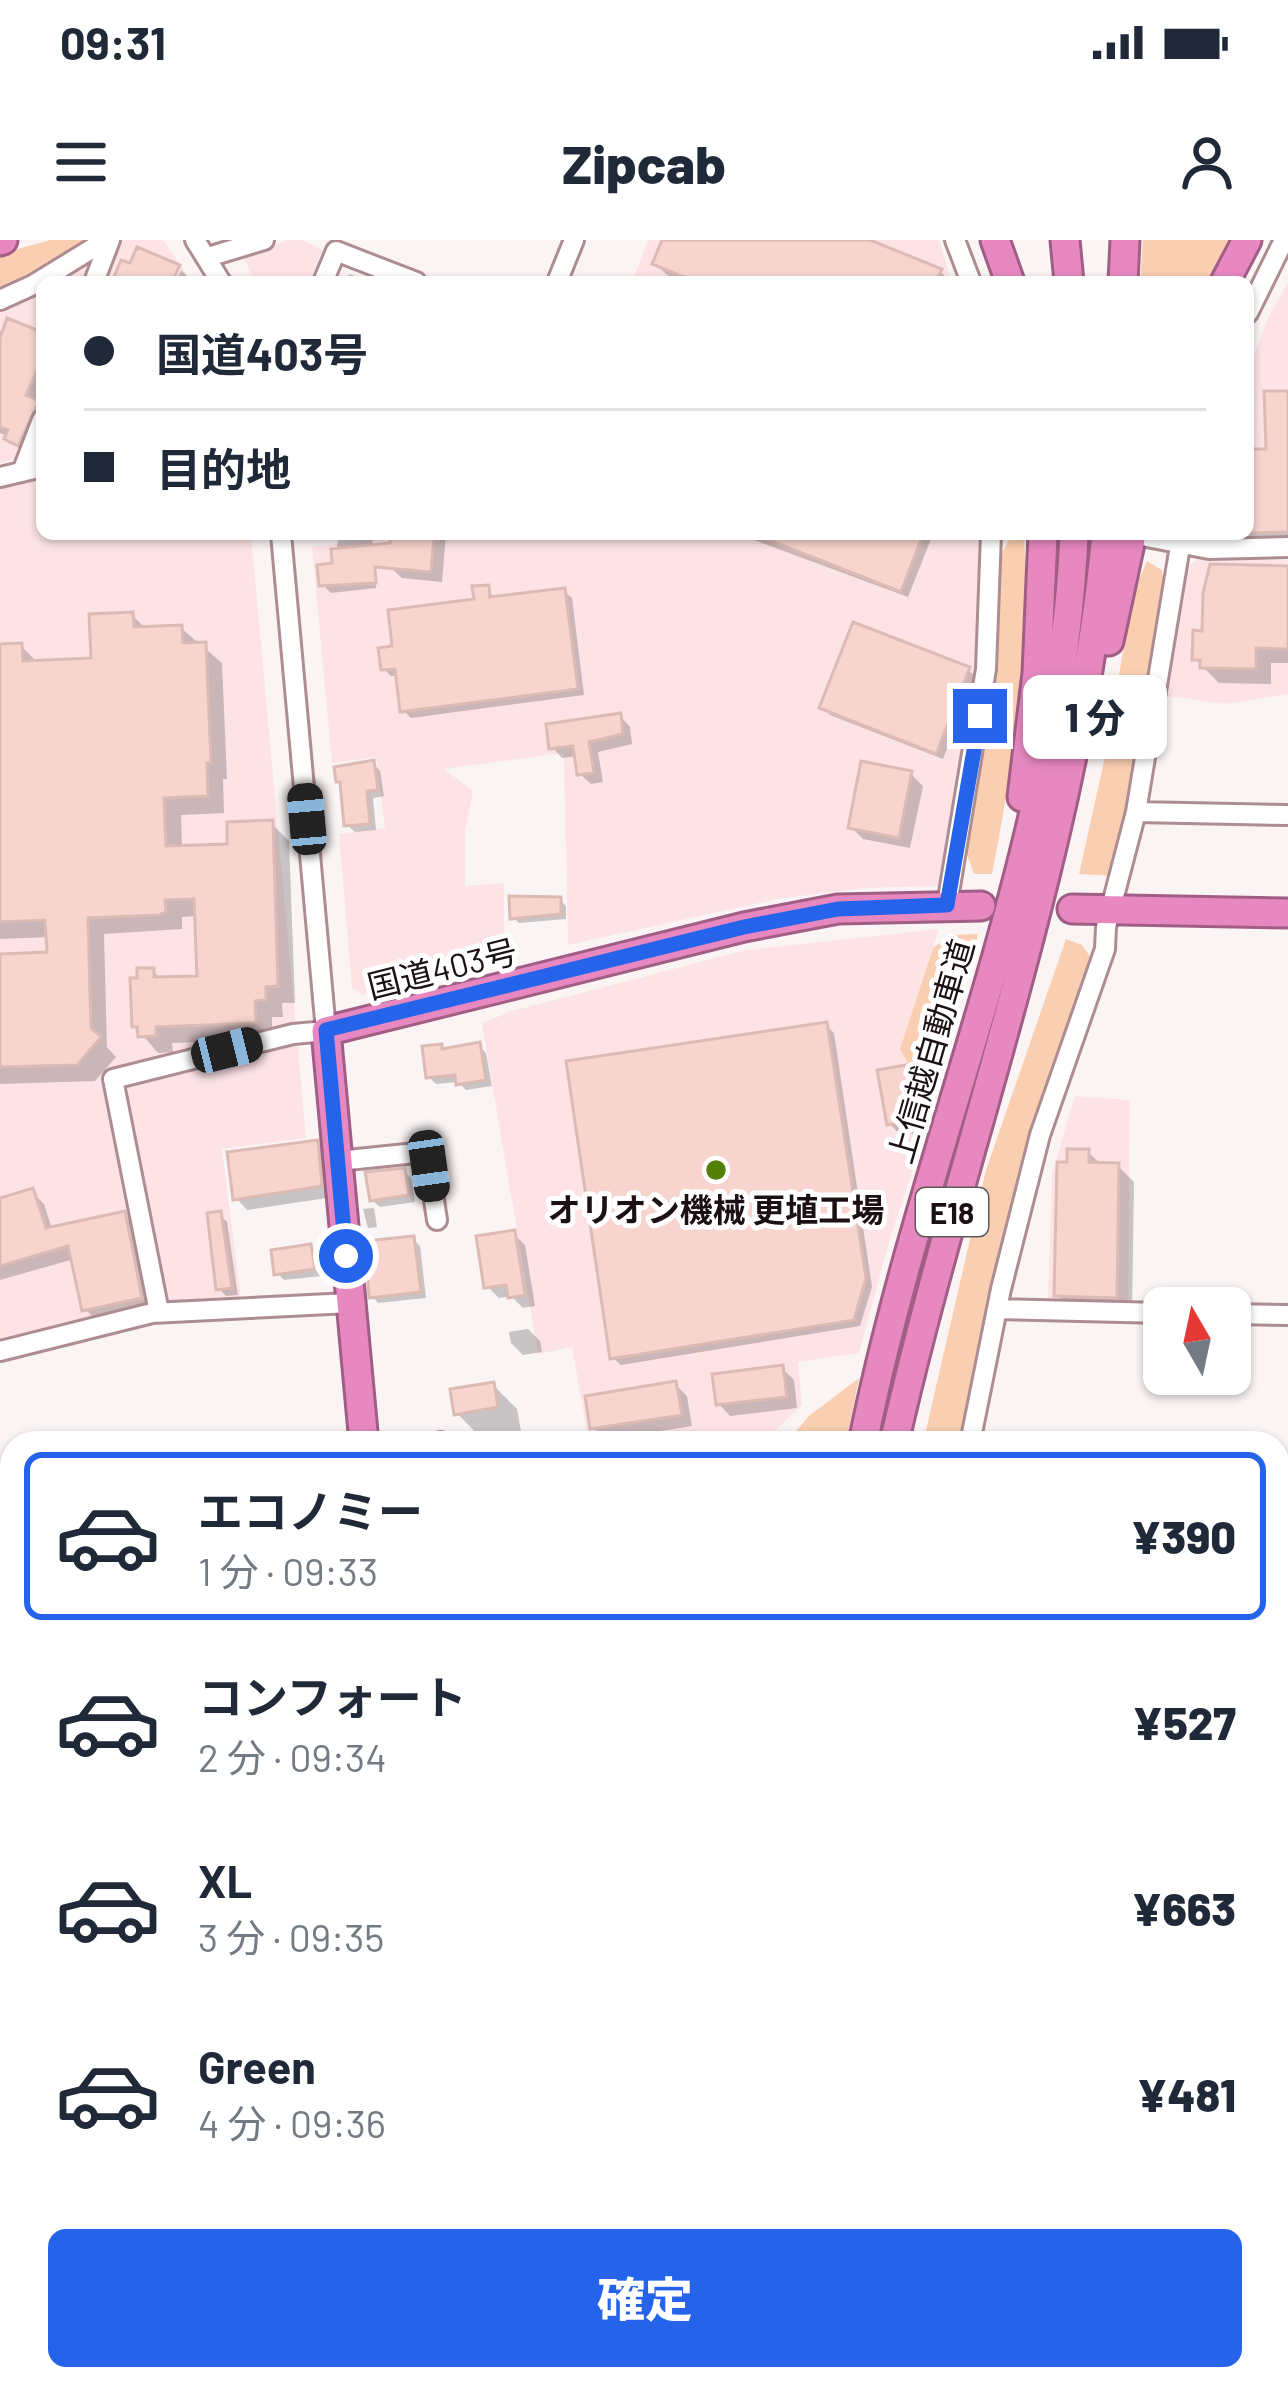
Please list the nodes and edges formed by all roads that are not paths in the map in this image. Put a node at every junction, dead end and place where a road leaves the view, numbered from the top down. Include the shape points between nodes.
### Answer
1 (108, 240) edge
2 (196, 240) edge
3 (264, 240) edge
4 (316, 240) edge
5 (574, 240) edge
6 (955, 240) edge
7 (995, 240) edge
8 (1066, 240) edge
9 (1125, 240) edge
10 (1246, 240) edge
11 (1284, 240) edge
12 (338, 246) edge
13 (208, 257) junction
14 (48, 276) edge
15 (96, 276) edge
16 (217, 276) edge
17 (326, 276) edge
18 (403, 276) edge
19 (559, 276) edge
20 (969, 276) edge
21 (1008, 276) edge
22 (1069, 276) edge
23 (1123, 276) edge
24 (1228, 276) edge
25 (36, 283) edge
26 (0, 300) edge
27 (1254, 301) edge
28 (32, 469) edge
29 (0, 477) edge
30 (282, 540) edge
31 (992, 540) edge
32 (1043, 540) edge
33 (1074, 540) edge
34 (1105, 540) edge
35 (1138, 540) edge
36 (1182, 540) edge
37 (1185, 540) edge
38 (1288, 547) edge
39 (1136, 812) junction
40 (1288, 815) edge
41 (947, 905) junction
42 (981, 906) dead end
43 (1072, 909) dead end
44 (1110, 910) junction
45 (1288, 913) edge
46 (1018, 983) junction
47 (326, 1030) junction
48 (974, 1030) junction
49 (338, 1161) junction
50 (437, 1220) dead end
51 (350, 1303) junction
52 (997, 1309) junction
53 (159, 1312) junction
54 (1143, 1312) edge
55 (1251, 1314) edge
56 (1288, 1315) edge
57 (0, 1351) edge
58 (363, 1431) edge
59 (865, 1431) edge
60 (897, 1431) edge
61 (972, 1431) edge

1 - 14 street
1 - 15 street
2 - 13 street
3 - 13 street
4 - 12 street
5 - 19 street
6 - 20 street
7 - 21 highway
8 - 22 highway
9 - 23 highway
10 - 24 highway
11 - 27 street
12 - 17 street
12 - 18 street
13 - 16 street
25 - 26 street
28 - 29 street
30 - 47 street
31 - 41 street via 986,669
32 - 48 highway via 1028,752
33 - 48 highway, 上信越自動車道 / E18 via 1045,767
34 - 46 highway, 上信越自動車道 / E18 via 1075,743
35 - 46 highway
36 - 39 street
37 - 38 street via 1209,549
39 - 40 street
39 - 44 street
41 - 42 highway, 国道403号
41 - 47 highway, 国道403号 via 838,909 744,927
43 - 44 highway
44 - 45 highway
44 - 52 street via 1094,986 1040,1135
46 - 60 highway, 上信越自動車道 / E18
47 - 49 highway
47 - 53 street via 113,1079
48 - 59 highway, 上信越自動車道 / E18
49 - 50 street via 416,1153 429,1166
49 - 51 highway
51 - 53 street
51 - 58 highway
52 - 54 street
52 - 61 street
53 - 57 street
55 - 56 street

